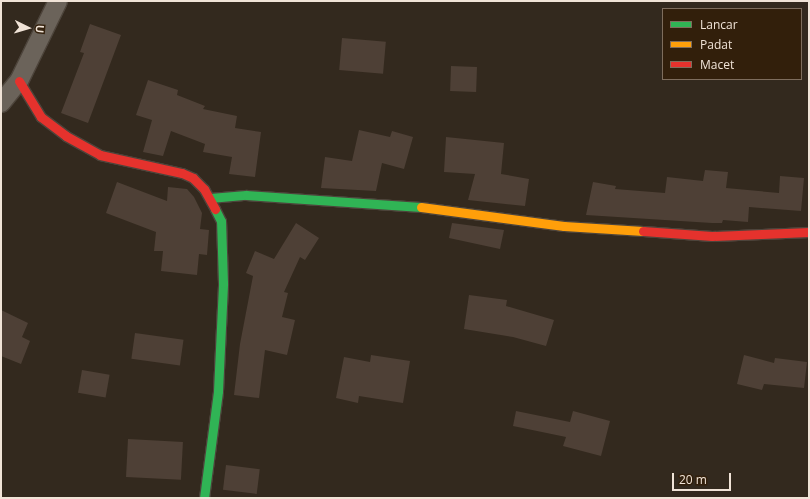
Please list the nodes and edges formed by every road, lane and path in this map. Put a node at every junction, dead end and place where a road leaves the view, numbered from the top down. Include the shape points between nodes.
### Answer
1 (58, 1) edge
2 (19, 81) junction
3 (1, 103) edge
4 (210, 198) junction
5 (809, 232) edge
6 (204, 498) edge

1 - 2 street
2 - 3 street
2 - 4 street via 41,117 66,136 100,155 182,173 193,178
4 - 5 street via 246,195 434,208 564,226 712,236
4 - 6 street via 221,221 223,283 218,391

